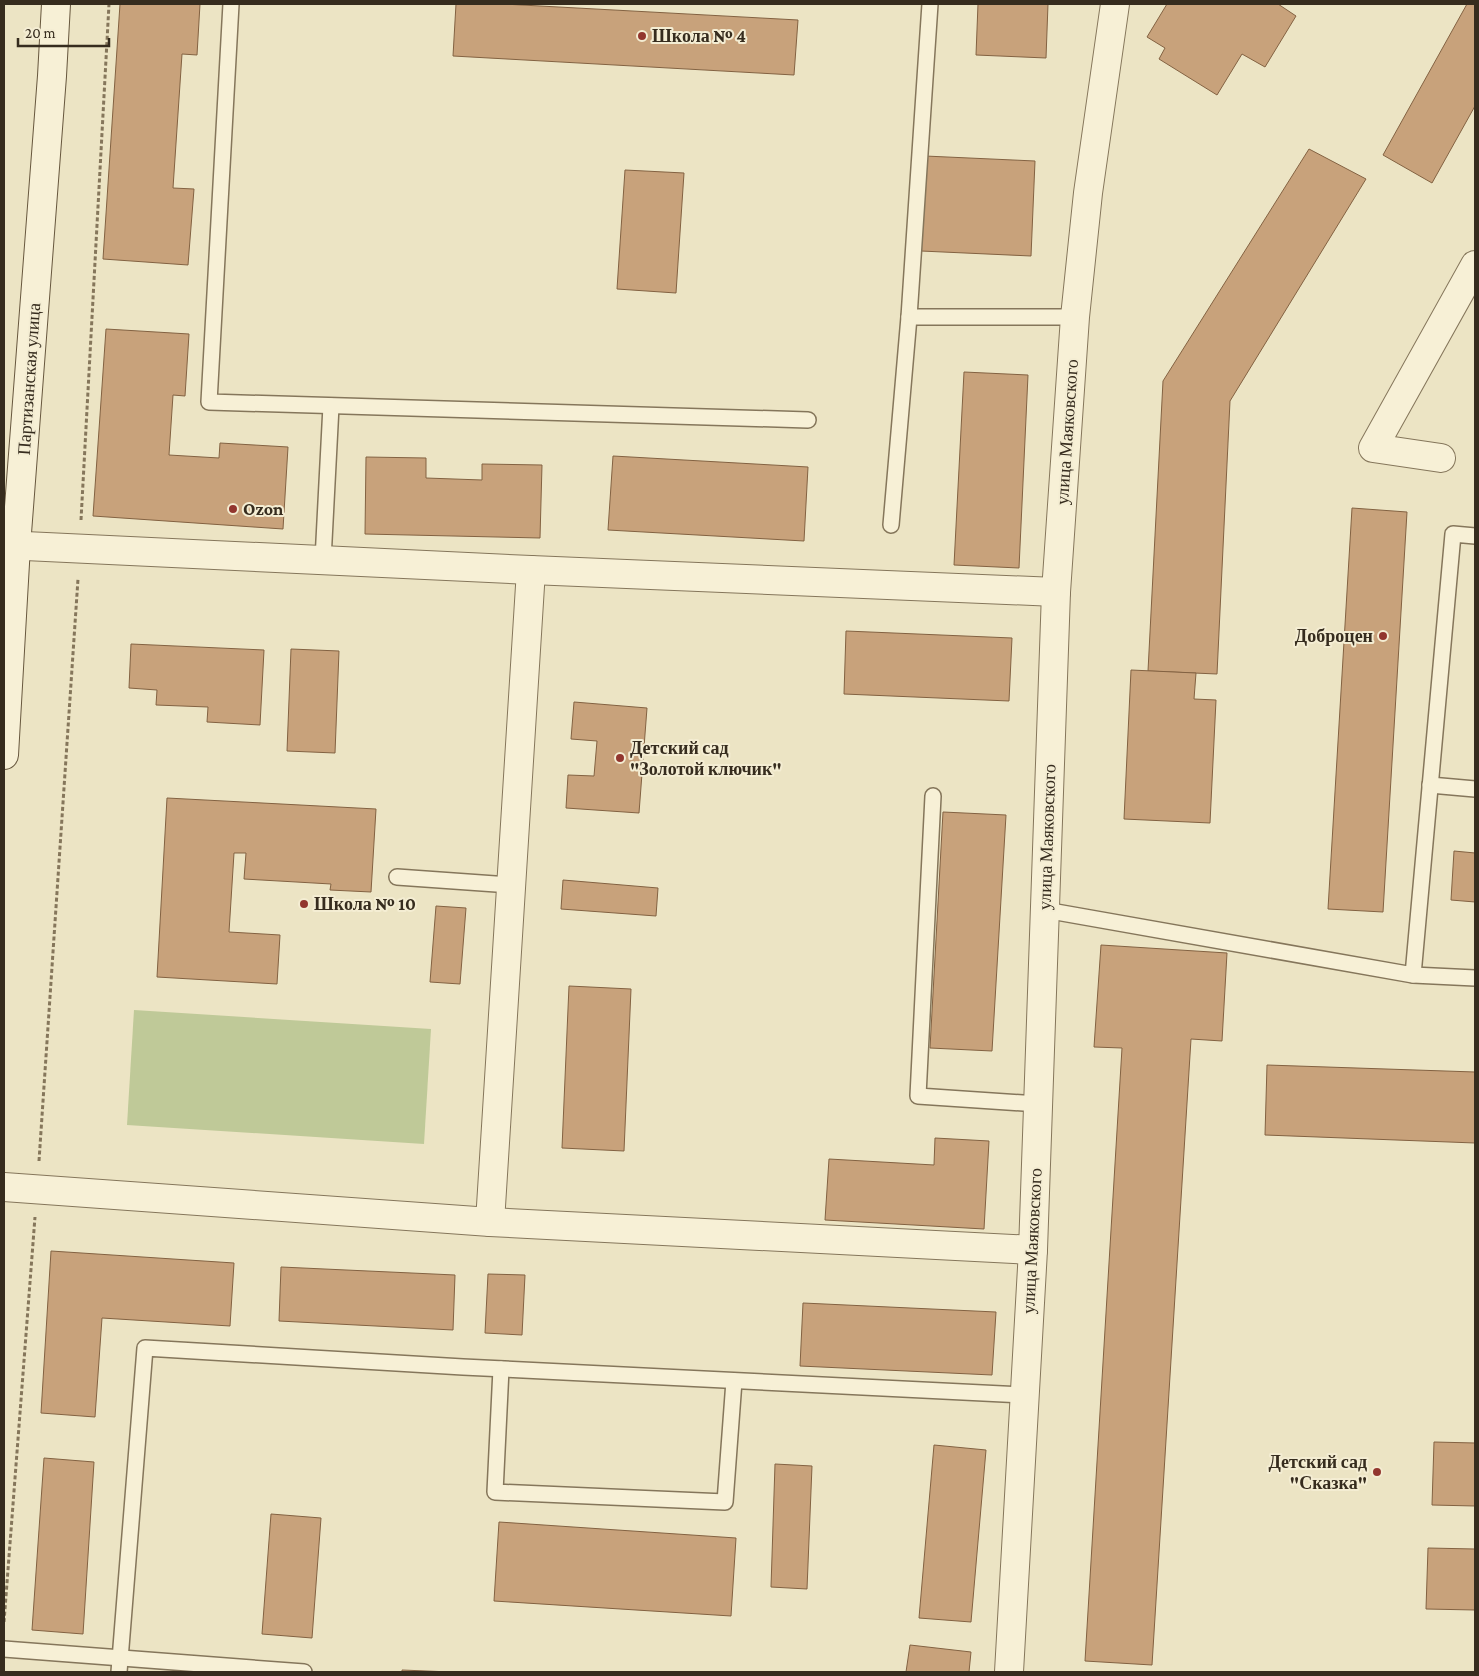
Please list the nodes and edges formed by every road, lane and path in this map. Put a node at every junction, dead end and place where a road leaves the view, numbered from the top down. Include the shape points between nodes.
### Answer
1 (56, 4) edge
2 (109, 4) edge
3 (231, 4) edge
4 (930, 4) edge
5 (1115, 4) edge
6 (1475, 265) edge
7 (909, 317) junction
8 (1074, 317) junction
9 (332, 406) junction
10 (808, 420) dead end
11 (1441, 458) dead end
12 (891, 526) dead end
13 (1475, 536) edge
14 (10, 546) edge
15 (80, 549) junction
16 (323, 560) junction
17 (531, 570) junction
18 (1056, 592) junction
19 (4, 749) edge
20 (4, 755) edge
21 (1430, 786) junction
22 (1475, 789) edge
23 (932, 796) dead end
24 (396, 877) dead end
25 (512, 885) junction
26 (1045, 910) junction
27 (1413, 975) junction
28 (1475, 978) edge
29 (1038, 1104) junction
30 (4, 1187) edge
31 (37, 1189) junction
32 (490, 1222) junction
33 (1033, 1250) junction
34 (501, 1369) junction
35 (734, 1381) junction
36 (1025, 1395) junction
37 (4, 1622) edge
38 (4, 1649) edge
39 (119, 1665) edge
40 (304, 1672) edge
41 (1009, 1672) edge

1 - 14 street, Партизанская улица
2 - 15 path
3 - 9 lane via 209,402
4 - 7 lane
5 - 8 street, улица Маяковского
6 - 11 street via 1374,448
7 - 8 lane
7 - 12 lane
8 - 18 street, улица Маяковского
9 - 10 lane
9 - 16 lane
13 - 21 lane via 1453,534
14 - 15 street
14 - 19 street, Партизанская улица
15 - 16 street
15 - 31 path
16 - 17 street
17 - 18 street
17 - 25 street
18 - 26 street, улица Маяковского
19 - 20 street, Партизанская улица
21 - 22 lane
21 - 27 lane
23 - 29 lane via 918,1096
24 - 25 lane
25 - 32 street
26 - 27 lane
26 - 29 street, улица Маяковского
27 - 28 lane
29 - 33 street, улица Маяковского
30 - 31 street
31 - 32 street
31 - 37 path
32 - 33 street
33 - 36 street, улица Маяковского
34 - 35 lane
34 - 35 lane via 495,1492 726,1502
34 - 39 lane via 145,1348
35 - 36 lane
36 - 41 street, улица Маяковского
38 - 39 lane
39 - 40 lane

